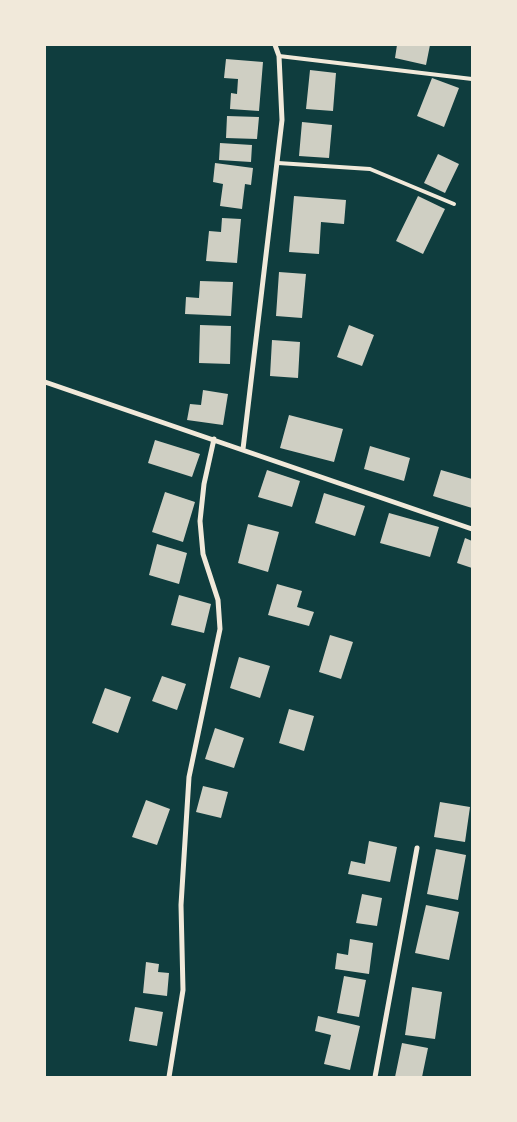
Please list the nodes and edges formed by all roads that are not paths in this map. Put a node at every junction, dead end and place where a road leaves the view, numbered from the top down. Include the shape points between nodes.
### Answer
1 (275, 45) edge
2 (278, 56) junction
3 (472, 79) edge
4 (278, 163) junction
5 (454, 204) dead end
6 (45, 382) edge
7 (214, 439) junction
8 (243, 449) junction
9 (472, 529) edge
10 (416, 848) dead end
11 (169, 1077) edge
12 (375, 1077) edge

1 - 2 street
2 - 3 lane
2 - 4 street via 282,120
4 - 5 lane via 370,169
4 - 8 street
6 - 7 street
7 - 8 street
7 - 11 street via 200,522 203,554 218,600 220,628 189,777 181,905 183,990
8 - 9 street
10 - 12 street

